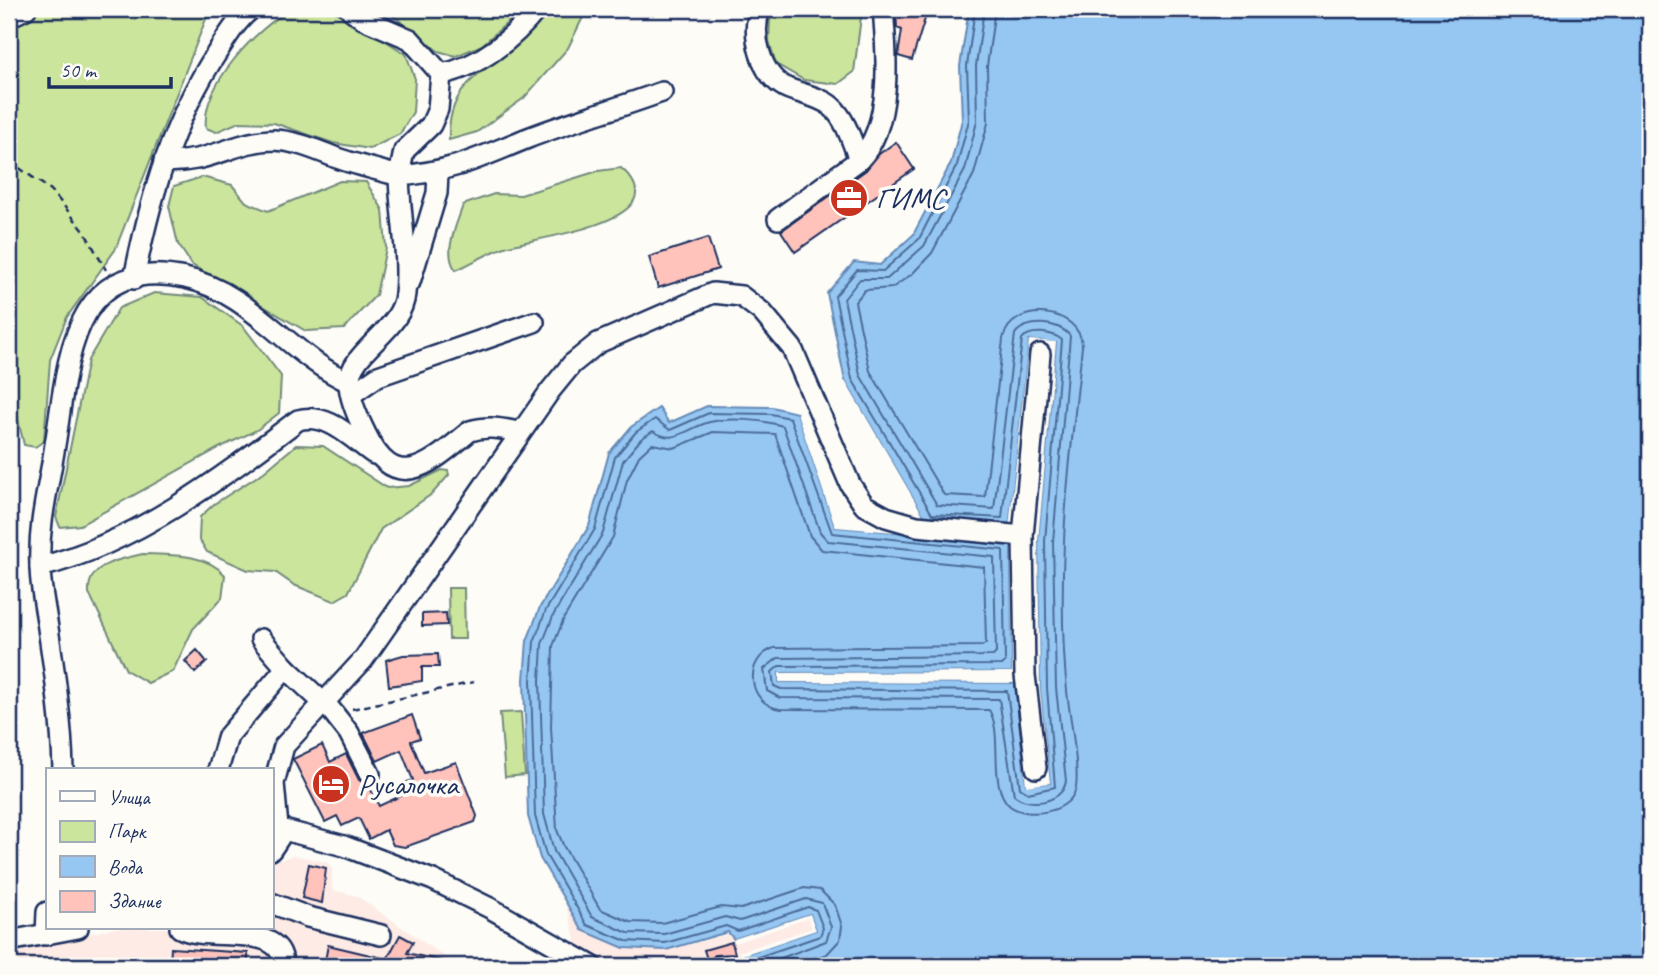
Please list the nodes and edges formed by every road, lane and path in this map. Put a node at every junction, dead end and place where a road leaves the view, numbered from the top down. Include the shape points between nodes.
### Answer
1 (26, 9) edge
2 (251, 9) edge
3 (350, 9) edge
4 (537, 9) edge
5 (760, 9) edge
6 (883, 9) edge
7 (9, 17) edge
8 (441, 74) junction
9 (662, 92) dead end
10 (859, 160) junction
11 (9, 161) edge
12 (164, 161) junction
13 (438, 173) junction
14 (399, 176) junction
15 (778, 219) dead end
16 (125, 282) junction
17 (405, 297) junction
18 (534, 322) dead end
19 (1041, 354) dead end
20 (350, 388) junction
21 (520, 432) junction
22 (376, 456) junction
23 (1023, 536) junction
24 (40, 567) junction
25 (261, 639) dead end
26 (286, 668) junction
27 (474, 682) dead end
28 (328, 706) junction
29 (63, 768) edge
30 (219, 768) edge
31 (1036, 768) dead end
32 (370, 774) dead end
33 (280, 829) junction
34 (273, 847) edge
35 (273, 904) edge
36 (46, 930) edge
37 (69, 930) edge
38 (184, 930) edge
39 (381, 934) dead end
40 (46, 935) junction
41 (9, 941) edge
42 (283, 966) edge
43 (592, 966) edge

1 - 7 street
2 - 12 street via 197,83
3 - 8 street via 410,39
4 - 8 street via 519,31 495,48 458,71
5 - 10 street via 756,33 769,73 783,86 830,105
6 - 10 street via 887,57 883,102 876,134
8 - 14 street via 438,109 431,125 404,151
9 - 13 street
10 - 15 street
11 - 16 path via 51,190
12 - 14 street via 211,158 273,140
12 - 16 street
13 - 14 street
13 - 17 street via 437,192
14 - 17 street
16 - 20 street via 166,276 217,289
16 - 24 street via 93,303 79,323 67,360 41,517
17 - 20 street via 394,323 356,365
18 - 20 street
19 - 23 street
20 - 22 street
21 - 22 street via 492,427 470,431 421,468 401,470
21 - 23 street via 572,365 598,343 713,293 741,296 762,312 792,348 850,484 864,505 917,526
21 - 28 street
22 - 24 street via 329,422 313,416 298,420 138,527 71,559
23 - 31 street via 1025,675
24 - 29 street
25 - 26 street
26 - 28 street
26 - 30 street via 228,736
27 - 28 path via 358,709
28 - 32 street via 349,733
28 - 33 street via 284,746 274,783
33 - 34 street
33 - 43 street via 344,846 422,876 490,908
35 - 39 street
36 - 40 street
37 - 40 street
38 - 42 street via 259,936 274,943
40 - 41 street

